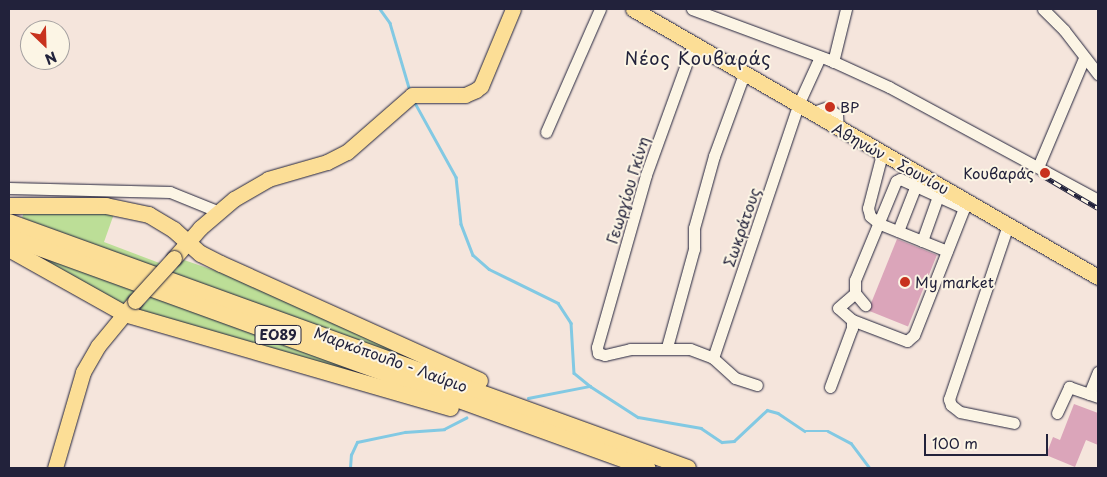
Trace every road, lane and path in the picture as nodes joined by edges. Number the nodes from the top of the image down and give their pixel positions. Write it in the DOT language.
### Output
graph roads {
  1 [pos="513,9"];
  2 [pos="600,9"];
  3 [pos="633,9"];
  4 [pos="692,9"];
  5 [pos="846,9"];
  6 [pos="1043,9"];
  7 [pos="693,45"];
  8 [pos="820,56"];
  9 [pos="1084,58"];
  10 [pos="833,62"];
  11 [pos="744,74"];
  12 [pos="1098,74"];
  13 [pos="798,105"];
  14 [pos="823,111"];
  15 [pos="838,128"];
  16 [pos="546,132"];
  17 [pos="882,154"];
  18 [pos="1038,167"];
  19 [pos="923,185"];
  20 [pos="9,188"];
  21 [pos="945,196"];
  22 [pos="1098,200"];
  23 [pos="9,206"];
  24 [pos="217,211"];
  25 [pos="9,222"];
  26 [pos="880,224"];
  27 [pos="1008,225"];
  28 [pos="898,231"];
  29 [pos="9,237"];
  30 [pos="922,241"];
  31 [pos="187,243"];
  32 [pos="9,249"];
  33 [pos="947,251"];
  34 [pos="1098,277"];
  35 [pos="855,293"];
  36 [pos="865,305"];
  37 [pos="130,308"];
  38 [pos="852,320"];
  39 [pos="667,347"];
  40 [pos="712,358"];
  41 [pos="1097,376"];
  42 [pos="757,385"];
  43 [pos="830,387"];
  44 [pos="1094,396"];
  45 [pos="518,405"];
  46 [pos="1057,413"];
  47 [pos="1014,423"];
  48 [pos="548,433"];
  49 [pos="55,468"];
  50 [pos="647,468"];
  51 [pos="688,468"];
  1 -- 24 [label="main road"];
  2 -- 16 [label="street"];
  3 -- 7 [label="main road, Αθηνών - Σουνίου"];
  4 -- 8 [label="street"];
  5 -- 10 [label="street"];
  6 -- 9 [label="street"];
  7 -- 11 [label="main road, Αθηνών - Σουνίου"];
  7 -- 39 [label="street, Γεωργίου Γκίνη"];
  8 -- 10 [label="street"];
  8 -- 13 [label="street, Σωκράτους"];
  9 -- 12 [label="street"];
  9 -- 18 [label="street"];
  10 -- 18 [label="street"];
  11 -- 13 [label="main road, Αθηνών - Σουνίου"];
  11 -- 39 [label="street"];
  13 -- 14 [label="main road, Αθηνών - Σουνίου"];
  13 -- 40 [label="street, Σωκράτους"];
  14 -- 15 [label="main road, Αθηνών - Σουνίου"];
  14 -- 15 [label="street"];
  15 -- 17 [label="main road, Αθηνών - Σουνίου"];
  17 -- 19 [label="main road, Αθηνών - Σουνίου"];
  17 -- 26 [label="street"];
  18 -- 22 [label="street"];
  19 -- 21 [label="main road, Αθηνών - Σουνίου"];
  19 -- 26 [label="street"];
  19 -- 28 [label="street"];
  20 -- 24 [label="street"];
  21 -- 27 [label="main road, Αθηνών - Σουνίου"];
  21 -- 30 [label="street"];
  21 -- 33 [label="street"];
  23 -- 31 [label="highway"];
  24 -- 31 [label="main road"];
  25 -- 45 [label="highway, Μαρκόπουλο - Λαύριο / ΕΟ89"];
  26 -- 28 [label="street"];
  26 -- 35 [label="street"];
  27 -- 34 [label="main road, Αθηνών - Σουνίου"];
  27 -- 47 [label="street"];
  28 -- 30 [label="street"];
  29 -- 48 [label="highway, Μαρκόπουλο - Λαύριο / ΕΟ89"];
  30 -- 33 [label="street"];
  31 -- 37 [label="main road, bridge"];
  31 -- 45 [label="highway"];
  32 -- 37 [label="highway"];
  33 -- 38 [label="street"];
  35 -- 36 [label="street"];
  35 -- 38 [label="street"];
  37 -- 48 [label="highway"];
  37 -- 49 [label="main road"];
  38 -- 43 [label="street"];
  39 -- 40 [label="street"];
  40 -- 42 [label="street"];
  41 -- 44 [label="street"];
  44 -- 46 [label="street"];
  45 -- 51 [label="highway, Μαρκόπουλο - Λαύριο / ΕΟ89"];
  48 -- 50 [label="highway, Μαρκόπουλο - Λαύριο / ΕΟ89"];
}
